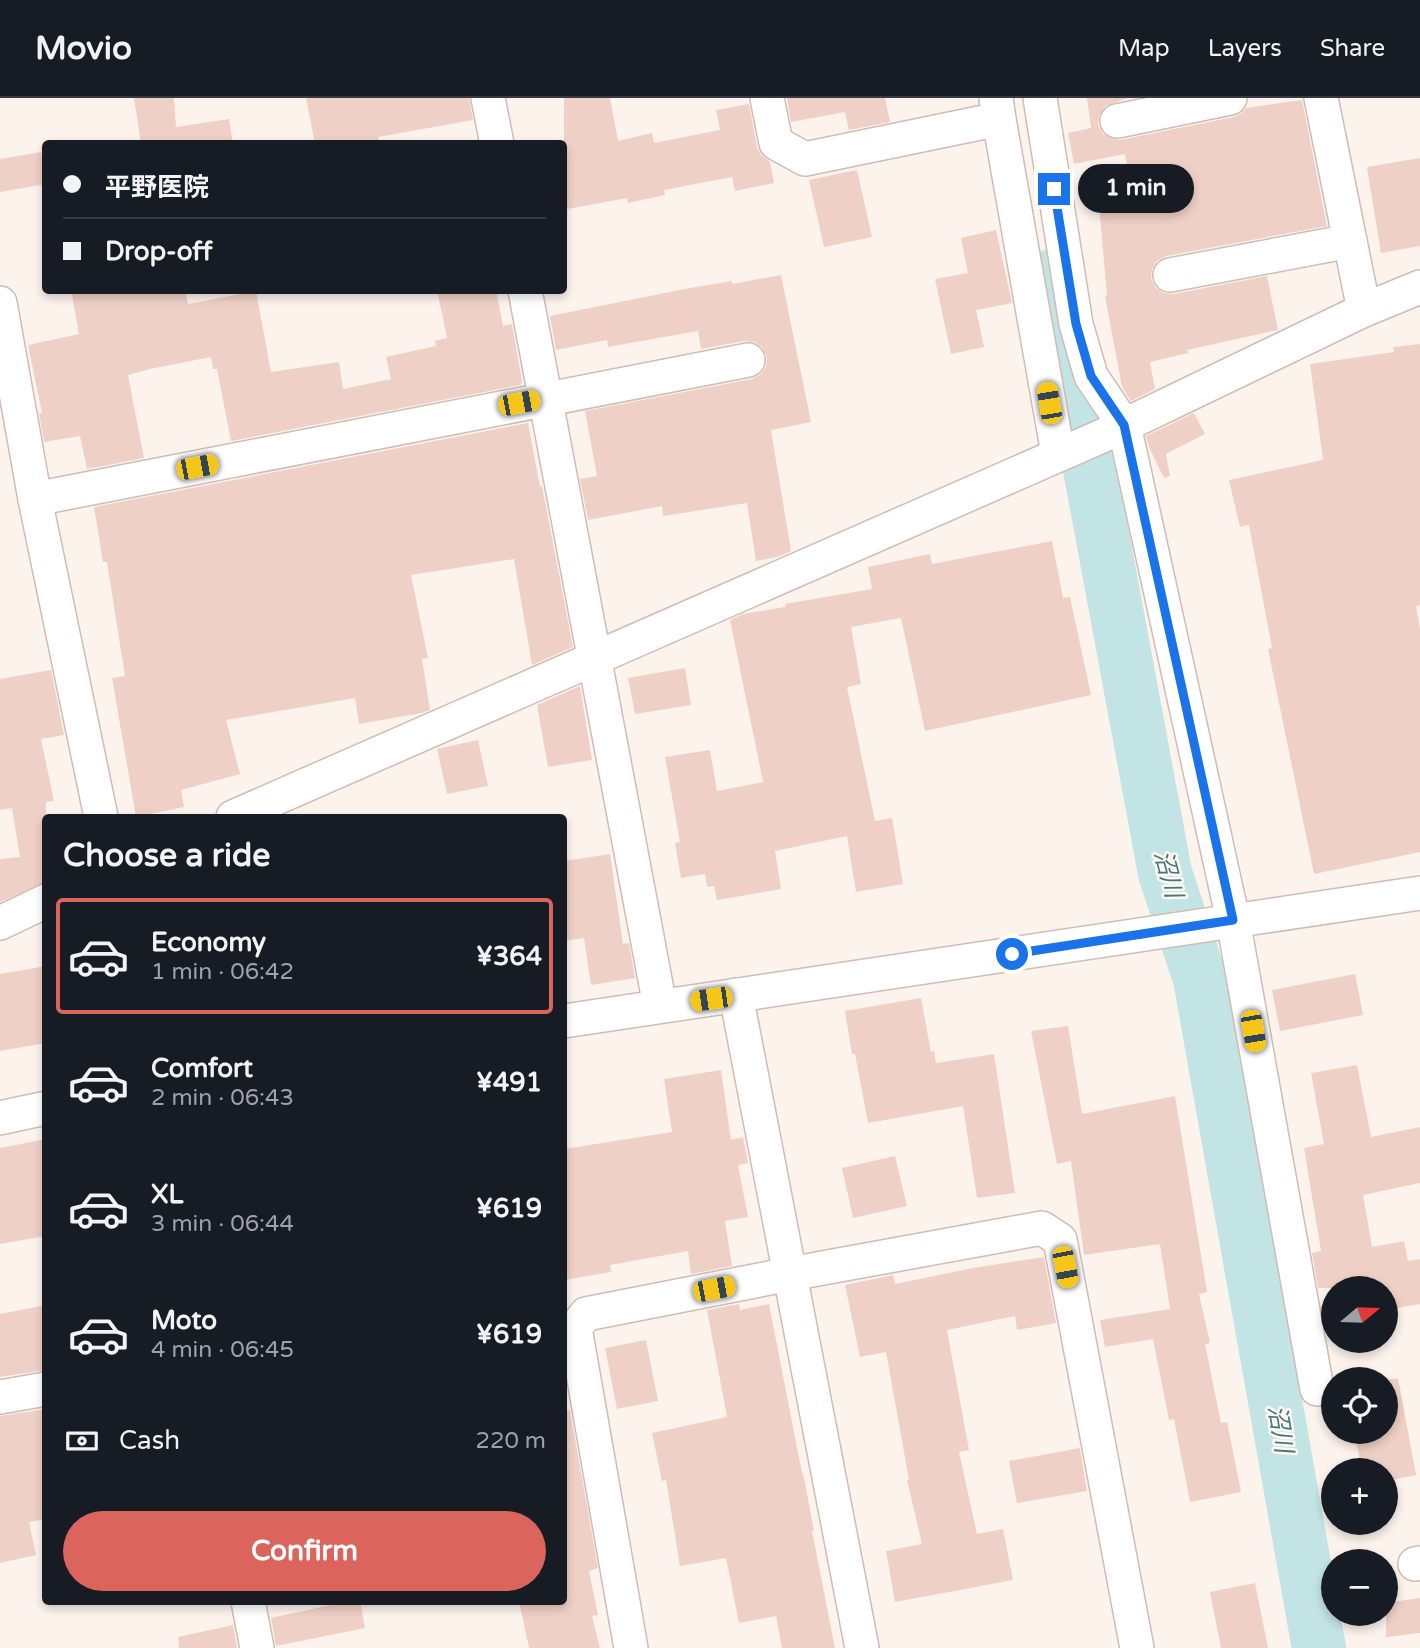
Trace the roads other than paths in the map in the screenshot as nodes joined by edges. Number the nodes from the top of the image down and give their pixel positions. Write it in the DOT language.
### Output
graph roads {
  1 [pos="488,98"];
  2 [pos="767,98"];
  3 [pos="1040,98"];
  4 [pos="1230,98"];
  5 [pos="1321,98"];
  6 [pos="998,109"];
  7 [pos="1117,121"];
  8 [pos="496,140"];
  9 [pos="1350,241"];
  10 [pos="1170,275"];
  11 [pos="1420,287"];
  12 [pos="526,294"];
  13 [pos="0,303"];
  14 [pos="1364,310"];
  15 [pos="748,360"];
  16 [pos="546,398"];
  17 [pos="1113,431"];
  18 [pos="1064,452"];
  19 [pos="35,499"];
  20 [pos="595,657"];
  21 [pos="100,814"];
  22 [pos="240,814"];
  23 [pos="1420,893"];
  24 [pos="42,903"];
  25 [pos="1233,920"];
  26 [pos="0,923"];
  27 [pos="736,995"];
  28 [pos="660,1006"];
  29 [pos="567,1021"];
  30 [pos="42,1109"];
  31 [pos="0,1118"];
  32 [pos="790,1273"];
  33 [pos="1317,1389"];
  34 [pos="42,1390"];
  35 [pos="0,1397"];
  36 [pos="249,1605"];
  37 [pos="257,1648"];
  38 [pos="631,1648"];
  39 [pos="862,1648"];
  40 [pos="1138,1648"];
  1 -- 8 [label="street"];
  2 -- 6 [label="street"];
  3 -- 17 [label="street"];
  4 -- 7 [label="street"];
  5 -- 9 [label="street"];
  6 -- 18 [label="street"];
  9 -- 10 [label="street"];
  9 -- 14 [label="street"];
  11 -- 14 [label="street"];
  12 -- 16 [label="street"];
  13 -- 19 [label="street"];
  14 -- 17 [label="street"];
  15 -- 16 [label="street"];
  16 -- 19 [label="street"];
  16 -- 20 [label="street"];
  17 -- 18 [label="street"];
  17 -- 25 [label="street"];
  18 -- 20 [label="street"];
  19 -- 21 [label="street"];
  20 -- 22 [label="street"];
  20 -- 28 [label="street"];
  23 -- 25 [label="street"];
  24 -- 26 [label="street"];
  25 -- 27 [label="street"];
  25 -- 33 [label="street"];
  27 -- 28 [label="street"];
  27 -- 32 [label="street"];
  28 -- 29 [label="street"];
  30 -- 31 [label="street"];
  32 -- 38 [label="street"];
  32 -- 39 [label="street"];
  32 -- 40 [label="street"];
  34 -- 35 [label="street"];
  36 -- 37 [label="street"];
}
